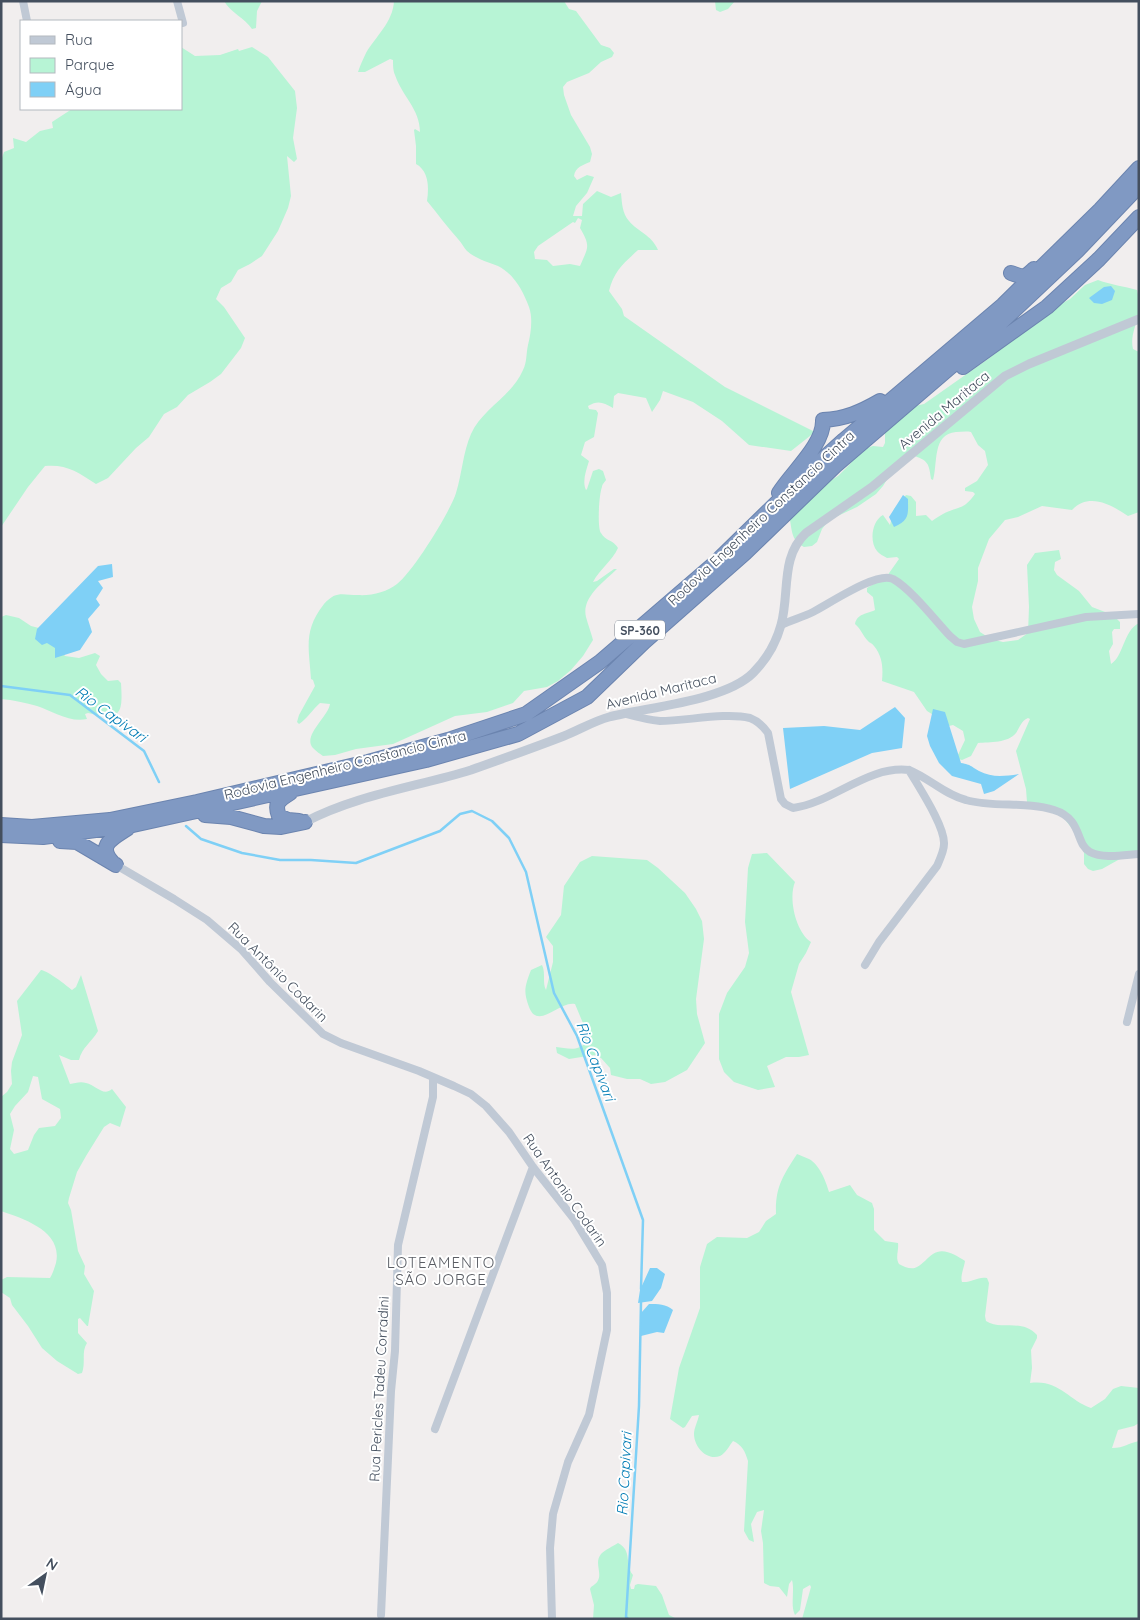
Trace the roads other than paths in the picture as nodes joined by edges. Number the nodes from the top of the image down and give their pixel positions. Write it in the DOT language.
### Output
graph roads {
  1 [pos="23,1"];
  2 [pos="177,1"];
  3 [pos="27,20"];
  4 [pos="184,23"];
  5 [pos="1139,168"];
  6 [pos="1139,186"];
  7 [pos="1139,217"];
  8 [pos="1139,319"];
  9 [pos="937,378"];
  10 [pos="914,380"];
  11 [pos="764,516"];
  12 [pos="1139,614"];
  13 [pos="781,624"];
  14 [pos="626,714"];
  15 [pos="909,770"];
  16 [pos="293,791"];
  17 [pos="180,816"];
  18 [pos="305,822"];
  19 [pos="1,825"];
  20 [pos="133,826"];
  21 [pos="7,836"];
  22 [pos="1139,854"];
  23 [pos="116,865"];
  24 [pos="865,964"];
  25 [pos="1139,974"];
  26 [pos="1127,1022"];
  27 [pos="433,1078"];
  28 [pos="533,1167"];
  29 [pos="435,1429"];
  30 [pos="381,1615"];
  31 [pos="552,1619"];
  1 -- 3 [label="street"];
  2 -- 4 [label="street"];
  5 -- 10 [label="highway, Rodovia Engenheiro Constancio Cintra / SP-360"];
  6 -- 9 [label="highway, Rodovia Engenheiro Constancio Cintra / SP-360"];
  7 -- 9 [label="highway"];
  8 -- 13 [label="street, Avenida Maritaca"];
  9 -- 16 [label="highway, Rodovia Engenheiro Constancio Cintra / SP-360"];
  10 -- 11 [label="highway, Rodovia Engenheiro Constancio Cintra / SP-360"];
  10 -- 11 [label="highway"];
  11 -- 19 [label="highway, Rodovia Engenheiro Constancio Cintra / SP-360"];
  12 -- 13 [label="street"];
  13 -- 14 [label="street, Avenida Maritaca"];
  14 -- 15 [label="street"];
  14 -- 18 [label="street, Avenida Maritaca"];
  15 -- 22 [label="street"];
  15 -- 24 [label="street"];
  16 -- 17 [label="highway, Rodovia Engenheiro Constancio Cintra / SP-360"];
  16 -- 18 [label="highway"];
  17 -- 18 [label="highway"];
  17 -- 20 [label="highway, Rodovia Engenheiro Constancio Cintra / SP-360"];
  20 -- 21 [label="highway, Rodovia Engenheiro Constancio Cintra / SP-360"];
  20 -- 23 [label="highway"];
  21 -- 23 [label="highway"];
  23 -- 27 [label="street, Rua Antônio Codarin"];
  25 -- 26 [label="street"];
  27 -- 28 [label="street, Rua Antonio Codarin"];
  27 -- 30 [label="street, Rua Pericles Tadeu Corradini"];
  28 -- 29 [label="street"];
  28 -- 31 [label="street, Rua Antonio Codarin"];
}
